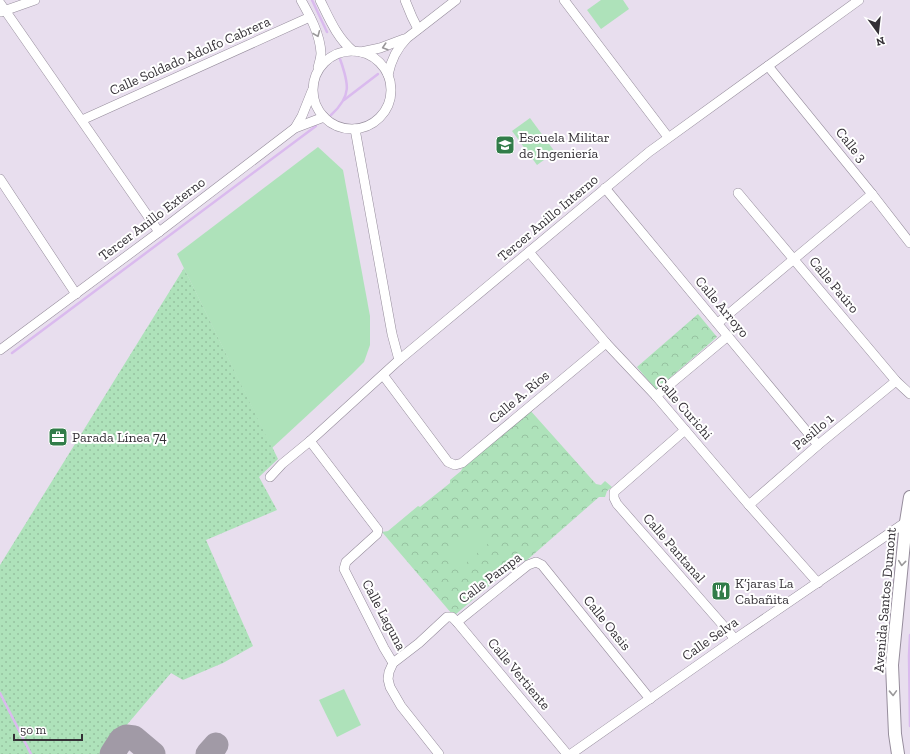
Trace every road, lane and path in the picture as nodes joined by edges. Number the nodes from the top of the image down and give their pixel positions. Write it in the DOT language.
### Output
graph roads {
  1 [pos="35,0"];
  2 [pos="301,0"];
  3 [pos="320,0"];
  4 [pos="405,0"];
  5 [pos="456,0"];
  6 [pos="564,0"];
  7 [pos="859,0"];
  8 [pos="1,8"];
  9 [pos="310,17"];
  10 [pos="418,29"];
  11 [pos="407,38"];
  12 [pos="357,52"];
  13 [pos="768,66"];
  14 [pos="317,70"];
  15 [pos="388,75"];
  16 [pos="312,90"];
  17 [pos="324,117"];
  18 [pos="82,120"];
  19 [pos="295,128"];
  20 [pos="355,129"];
  21 [pos="668,137"];
  22 [pos="0,179"];
  23 [pos="605,188"];
  24 [pos="738,193"];
  25 [pos="872,194"];
  26 [pos="159,232"];
  27 [pos="910,243"];
  28 [pos="529,252"];
  29 [pos="794,259"];
  30 [pos="76,294"];
  31 [pos="718,323"];
  32 [pos="728,336"];
  33 [pos="606,343"];
  34 [pos="0,350"];
  35 [pos="399,360"];
  36 [pos="383,375"];
  37 [pos="896,381"];
  38 [pos="910,394"];
  39 [pos="656,396"];
  40 [pos="685,430"];
  41 [pos="310,441"];
  42 [pos="818,444"];
  43 [pos="270,476"];
  44 [pos="910,497"];
  45 [pos="749,505"];
  46 [pos="906,522"];
  47 [pos="542,565"];
  48 [pos="818,583"];
  49 [pos="447,617"];
  50 [pos="456,622"];
  51 [pos="735,639"];
  52 [pos="393,663"];
  53 [pos="650,699"];
  54 [pos="439,754"];
  55 [pos="567,754"];
  56 [pos="571,754"];
  57 [pos="898,754"];
  1 -- 8 [label="street"];
  2 -- 9 [label="street"];
  3 -- 12 [label="street"];
  4 -- 10 [label="street"];
  5 -- 10 [label="street"];
  6 -- 21 [label="street"];
  7 -- 13 [label="street, Tercer Anillo Interno"];
  8 -- 18 [label="street"];
  9 -- 14 [label="street, one-way"];
  9 -- 18 [label="street, Calle Soldado Adolfo Cabrera"];
  10 -- 11 [label="street"];
  11 -- 12 [label="street, one-way"];
  11 -- 15 [label="street"];
  12 -- 14 [label="street"];
  12 -- 15 [label="street"];
  13 -- 21 [label="street, Tercer Anillo Interno"];
  13 -- 25 [label="street, Calle 3"];
  14 -- 16 [label="street"];
  15 -- 20 [label="street"];
  16 -- 17 [label="street"];
  16 -- 19 [label="street"];
  17 -- 19 [label="street, Tercer Anillo Externo"];
  17 -- 20 [label="street"];
  18 -- 26 [label="street"];
  19 -- 26 [label="street, Tercer Anillo Externo"];
  20 -- 35 [label="street"];
  21 -- 23 [label="street, Tercer Anillo Interno"];
  22 -- 30 [label="street"];
  23 -- 28 [label="street, Tercer Anillo Interno"];
  23 -- 31 [label="street, Calle Arroyo"];
  24 -- 29 [label="street, Calle Paúro"];
  25 -- 27 [label="street, Calle 3"];
  25 -- 29 [label="street"];
  26 -- 30 [label="street, Tercer Anillo Externo"];
  28 -- 33 [label="street, Calle Curichi"];
  28 -- 35 [label="street, Tercer Anillo Interno"];
  29 -- 31 [label="street"];
  29 -- 37 [label="street, Calle Paúro"];
  30 -- 34 [label="street, Tercer Anillo Externo"];
  31 -- 32 [label="street, Calle Arroyo"];
  32 -- 39 [label="street"];
  32 -- 42 [label="street, Calle Arroyo"];
  33 -- 36 [label="street, Calle A. Ríos"];
  33 -- 39 [label="street, Calle Curichi"];
  35 -- 36 [label="street, Tercer Anillo Interno"];
  36 -- 41 [label="street, Tercer Anillo Interno"];
  37 -- 38 [label="street, Calle Paúro"];
  37 -- 42 [label="street, Pasillo 1"];
  39 -- 40 [label="street, Calle Curichi"];
  40 -- 45 [label="street, Calle Curichi"];
  40 -- 51 [label="street, Calle Pantanal"];
  41 -- 43 [label="street, Tercer Anillo Interno"];
  41 -- 52 [label="street, Calle Laguna"];
  42 -- 45 [label="street, Pasillo 1"];
  44 -- 46 [label="main road, Avenida Santos Dumont"];
  45 -- 48 [label="street, Calle Curichi"];
  46 -- 48 [label="street, Calle Selva"];
  46 -- 57 [label="main road, Avenida Santos Dumont, one-way"];
  47 -- 50 [label="street, Calle Pampa"];
  47 -- 53 [label="street, Calle Oasis"];
  48 -- 51 [label="street, Calle Selva"];
  49 -- 50 [label="street, Calle Vertiente"];
  49 -- 52 [label="street, Calle Pampa"];
  50 -- 55 [label="street, Calle Vertiente"];
  51 -- 53 [label="street, Calle Selva"];
  52 -- 54 [label="street, Calle Laguna"];
  53 -- 56 [label="street, Calle Selva"];
}
